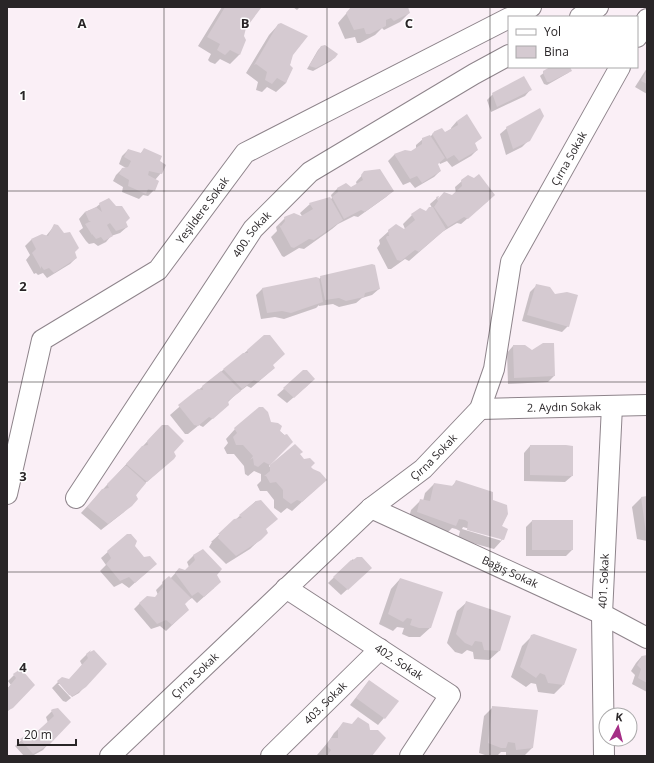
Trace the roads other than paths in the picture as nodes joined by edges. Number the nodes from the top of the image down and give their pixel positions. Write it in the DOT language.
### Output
graph roads {
  1 [pos="531,7"];
  2 [pos="598,7"];
  3 [pos="514,16"];
  4 [pos="582,16"];
  5 [pos="647,18"];
  6 [pos="508,19"];
  7 [pos="638,35"];
  8 [pos="508,56"];
  9 [pos="619,68"];
  10 [pos="647,405"];
  11 [pos="612,406"];
  12 [pos="480,408"];
  13 [pos="7,494"];
  14 [pos="76,498"];
  15 [pos="372,508"];
  16 [pos="286,588"];
  17 [pos="602,614"];
  18 [pos="647,638"];
  19 [pos="380,649"];
  20 [pos="110,756"];
  21 [pos="271,756"];
  22 [pos="410,756"];
  23 [pos="604,756"];
  1 -- 3 [label="street, Yeşildere Sokak"];
  2 -- 4 [label="street"];
  5 -- 7 [label="street"];
  6 -- 13 [label="street, Yeşildere Sokak"];
  8 -- 14 [label="street, 400. Sokak"];
  9 -- 12 [label="street, Çırna Sokak"];
  10 -- 11 [label="street, 2. Aydın Sokak"];
  11 -- 12 [label="street, 2. Aydın Sokak"];
  11 -- 17 [label="street, 401. Sokak"];
  12 -- 15 [label="street, Çırna Sokak"];
  15 -- 16 [label="street, Çırna Sokak"];
  15 -- 17 [label="street, Bağış Sokak"];
  16 -- 19 [label="street, 402. Sokak"];
  16 -- 20 [label="street, Çırna Sokak"];
  17 -- 18 [label="street, Bağış Sokak"];
  17 -- 23 [label="street, 401. Sokak"];
  19 -- 21 [label="street, 403. Sokak"];
  19 -- 22 [label="street, 402. Sokak"];
}
